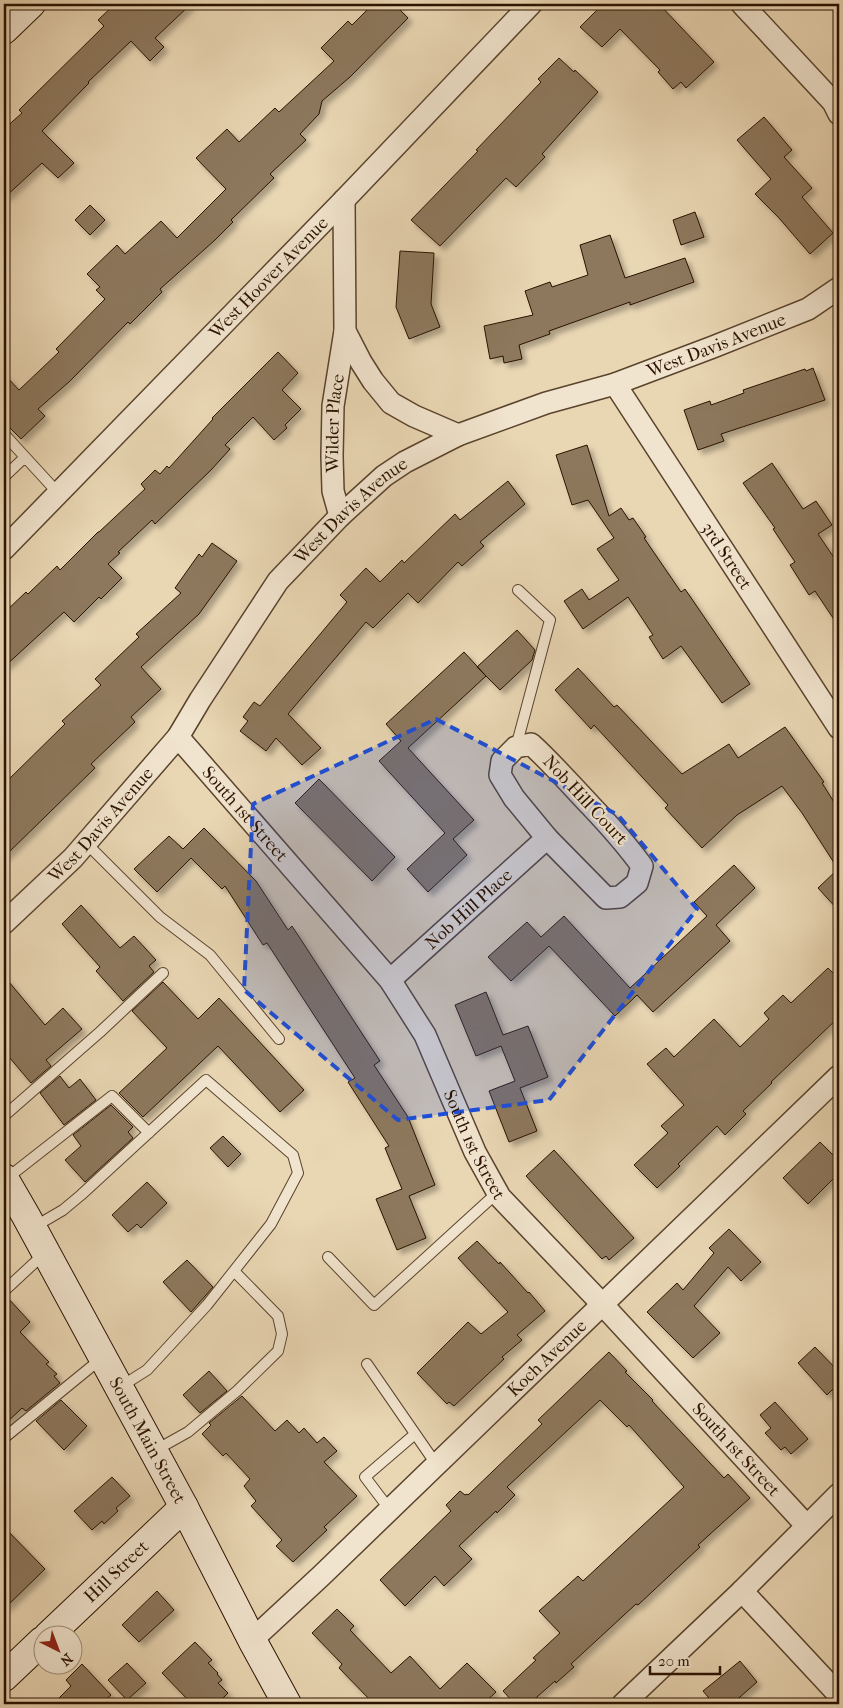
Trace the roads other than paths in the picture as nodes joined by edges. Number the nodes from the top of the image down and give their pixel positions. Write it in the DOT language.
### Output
graph roads {
  1 [pos="31,4"];
  2 [pos="530,4"];
  3 [pos="742,4"];
  4 [pos="4,30"];
  5 [pos="839,114"];
  6 [pos="344,200"];
  7 [pos="839,288"];
  8 [pos="345,331"];
  9 [pos="615,384"];
  10 [pos="4,434"];
  11 [pos="458,436"];
  12 [pos="25,457"];
  13 [pos="4,477"];
  14 [pos="58,493"];
  15 [pos="340,516"];
  16 [pos="4,549"];
  17 [pos="518,590"];
  18 [pos="839,728"];
  19 [pos="178,737"];
  20 [pos="516,747"];
  21 [pos="547,838"];
  22 [pos="86,843"];
  23 [pos="4,923"];
  24 [pos="163,972"];
  25 [pos="390,980"];
  26 [pos="279,1039"];
  27 [pos="839,1076"];
  28 [pos="4,1116"];
  29 [pos="149,1133"];
  30 [pos="4,1179"];
  31 [pos="498,1192"];
  32 [pos="33,1228"];
  33 [pos="46,1252"];
  34 [pos="328,1257"];
  35 [pos="234,1271"];
  36 [pos="4,1292"];
  37 [pos="602,1304"];
  38 [pos="102,1357"];
  39 [pos="367,1364"];
  40 [pos="119,1388"];
  41 [pos="415,1434"];
  42 [pos="4,1438"];
  43 [pos="153,1451"];
  44 [pos="436,1464"];
  45 [pos="839,1494"];
  46 [pos="184,1507"];
  47 [pos="390,1510"];
  48 [pos="806,1525"];
  49 [pos="742,1591"];
  50 [pos="59,1626"];
  51 [pos="252,1640"];
  52 [pos="32,1650"];
  53 [pos="4,1677"];
  54 [pos="839,1695"];
  55 [pos="287,1704"];
  56 [pos="623,1704"];
  1 -- 4 [label="main road"];
  2 -- 6 [label="street, West Hoover Avenue"];
  3 -- 5 [label="street"];
  6 -- 8 [label="street, Wilder Place"];
  6 -- 14 [label="street, West Hoover Avenue"];
  7 -- 9 [label="street, West Davis Avenue"];
  8 -- 11 [label="street, Wilder Place"];
  8 -- 15 [label="street, Wilder Place"];
  9 -- 11 [label="street, West Davis Avenue"];
  9 -- 18 [label="street, 3rd Street"];
  10 -- 12 [label="lane"];
  11 -- 15 [label="street, West Davis Avenue"];
  12 -- 13 [label="lane"];
  12 -- 14 [label="lane"];
  14 -- 16 [label="street, West Hoover Avenue"];
  15 -- 19 [label="street, West Davis Avenue"];
  17 -- 20 [label="lane"];
  19 -- 22 [label="street, West Davis Avenue"];
  19 -- 25 [label="street, South 1st Street"];
  20 -- 21 [label="street, Nob Hill Court"];
  20 -- 21 [label="street, Nob Hill Court"];
  21 -- 25 [label="street, Nob Hill Place"];
  22 -- 23 [label="street, West Davis Avenue"];
  22 -- 26 [label="lane"];
  24 -- 28 [label="lane"];
  25 -- 31 [label="street, South 1st Street"];
  27 -- 37 [label="street, Koch Avenue"];
  29 -- 30 [label="lane"];
  29 -- 32 [label="lane"];
  29 -- 35 [label="lane"];
  30 -- 32 [label="main road, South Main Street"];
  31 -- 34 [label="lane"];
  31 -- 37 [label="street, South 1st Street"];
  32 -- 33 [label="main road, South Main Street"];
  33 -- 36 [label="lane"];
  33 -- 38 [label="main road, South Main Street"];
  35 -- 40 [label="lane"];
  35 -- 43 [label="lane"];
  37 -- 44 [label="street, Koch Avenue"];
  37 -- 48 [label="street, South 1st Street"];
  38 -- 40 [label="main road, South Main Street"];
  38 -- 42 [label="lane"];
  39 -- 41 [label="lane"];
  40 -- 43 [label="main road, South Main Street"];
  41 -- 44 [label="lane"];
  41 -- 47 [label="lane"];
  43 -- 46 [label="main road, South Main Street"];
  44 -- 47 [label="street, Koch Avenue"];
  45 -- 48 [label="street"];
  46 -- 50 [label="main road, Hill Street"];
  46 -- 51 [label="main road, South Main Street"];
  47 -- 51 [label="street, Koch Avenue"];
  48 -- 49 [label="street"];
  49 -- 54 [label="street"];
  49 -- 56 [label="street"];
  51 -- 55 [label="main road, South Main Street"];
  52 -- 53 [label="main road"];
}
